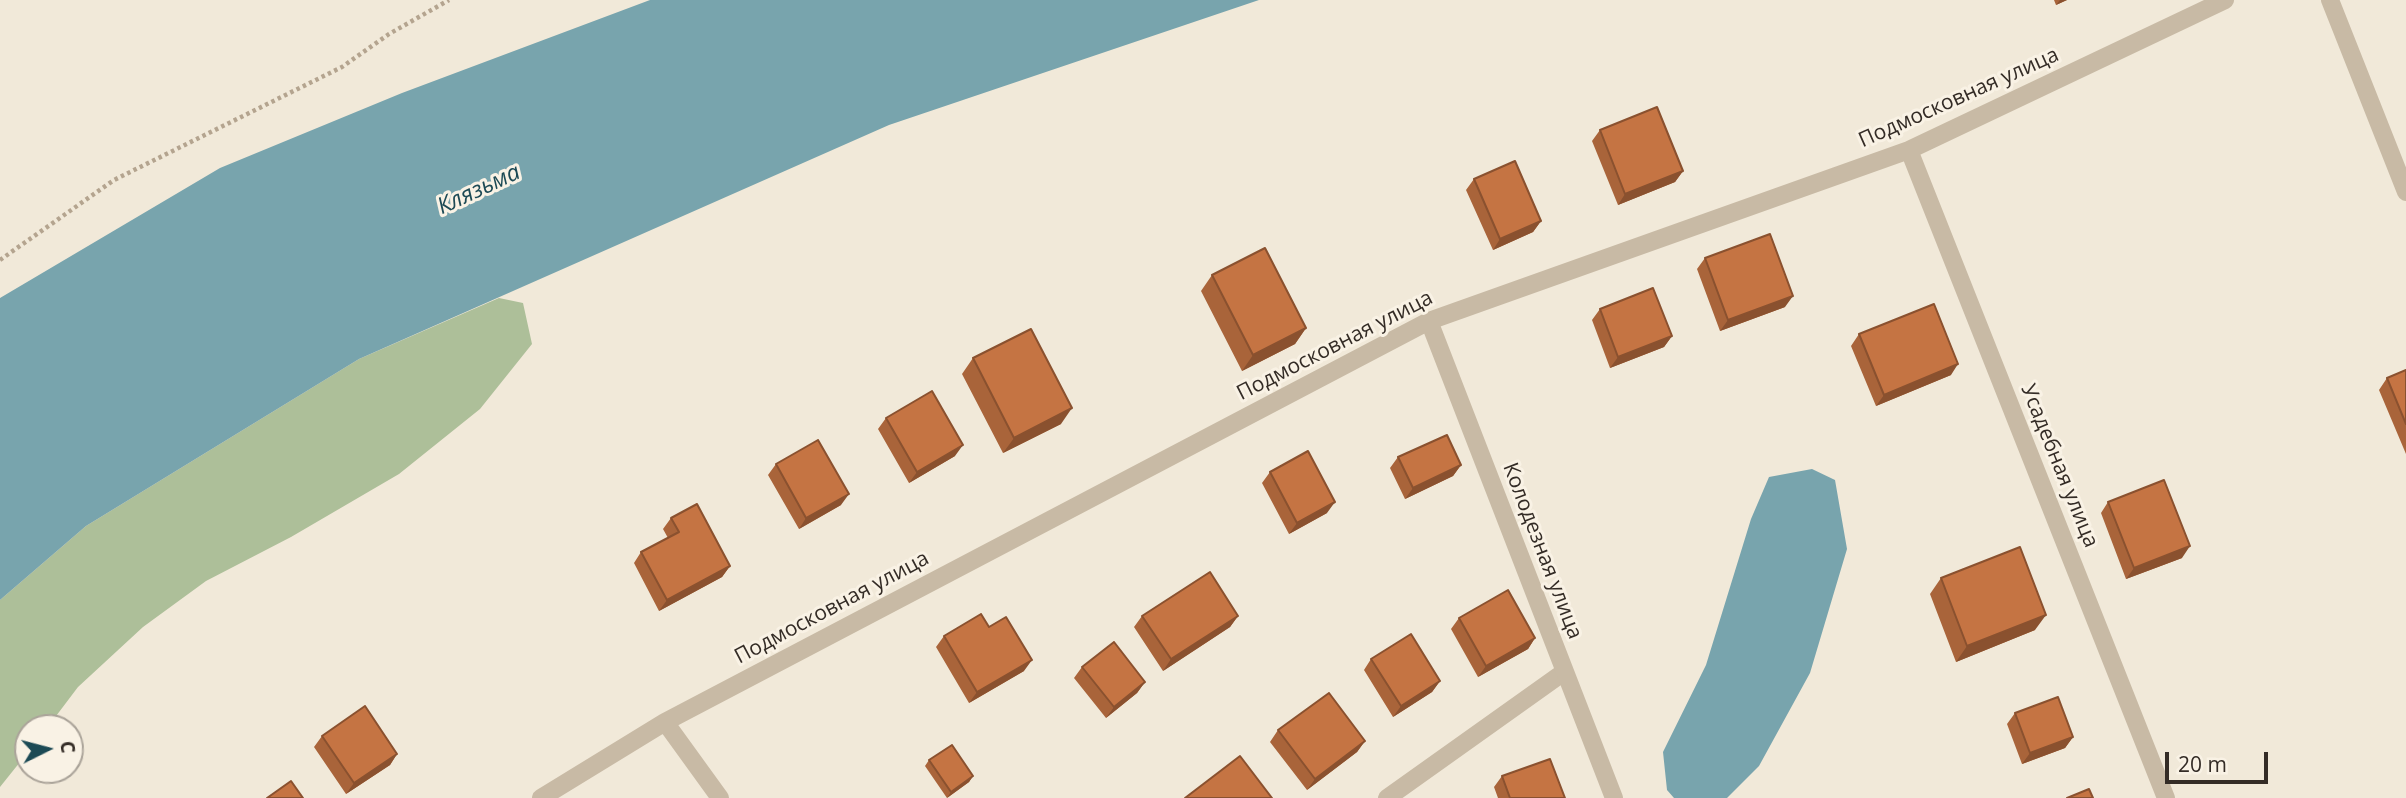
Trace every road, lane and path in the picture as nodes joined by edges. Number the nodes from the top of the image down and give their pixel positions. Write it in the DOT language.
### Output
graph roads {
  1 [pos="449,0"];
  2 [pos="2225,0"];
  3 [pos="2330,0"];
  4 [pos="1909,150"];
  5 [pos="2406,192"];
  6 [pos="0,260"];
  7 [pos="1429,321"];
  8 [pos="1564,672"];
  9 [pos="665,722"];
  10 [pos="541,798"];
  11 [pos="720,798"];
  12 [pos="1387,798"];
  13 [pos="1614,798"];
  14 [pos="2166,798"];
  1 -- 6 [label="path"];
  2 -- 4 [label="street, Подмосковная улица"];
  3 -- 5 [label="street"];
  4 -- 7 [label="street, Подмосковная улица"];
  4 -- 14 [label="street, Усадебная улица"];
  7 -- 8 [label="street, Колодезная улица"];
  7 -- 9 [label="street, Подмосковная улица"];
  8 -- 12 [label="street"];
  8 -- 13 [label="street, Колодезная улица"];
  9 -- 10 [label="street, Подмосковная улица"];
  9 -- 11 [label="street"];
}
